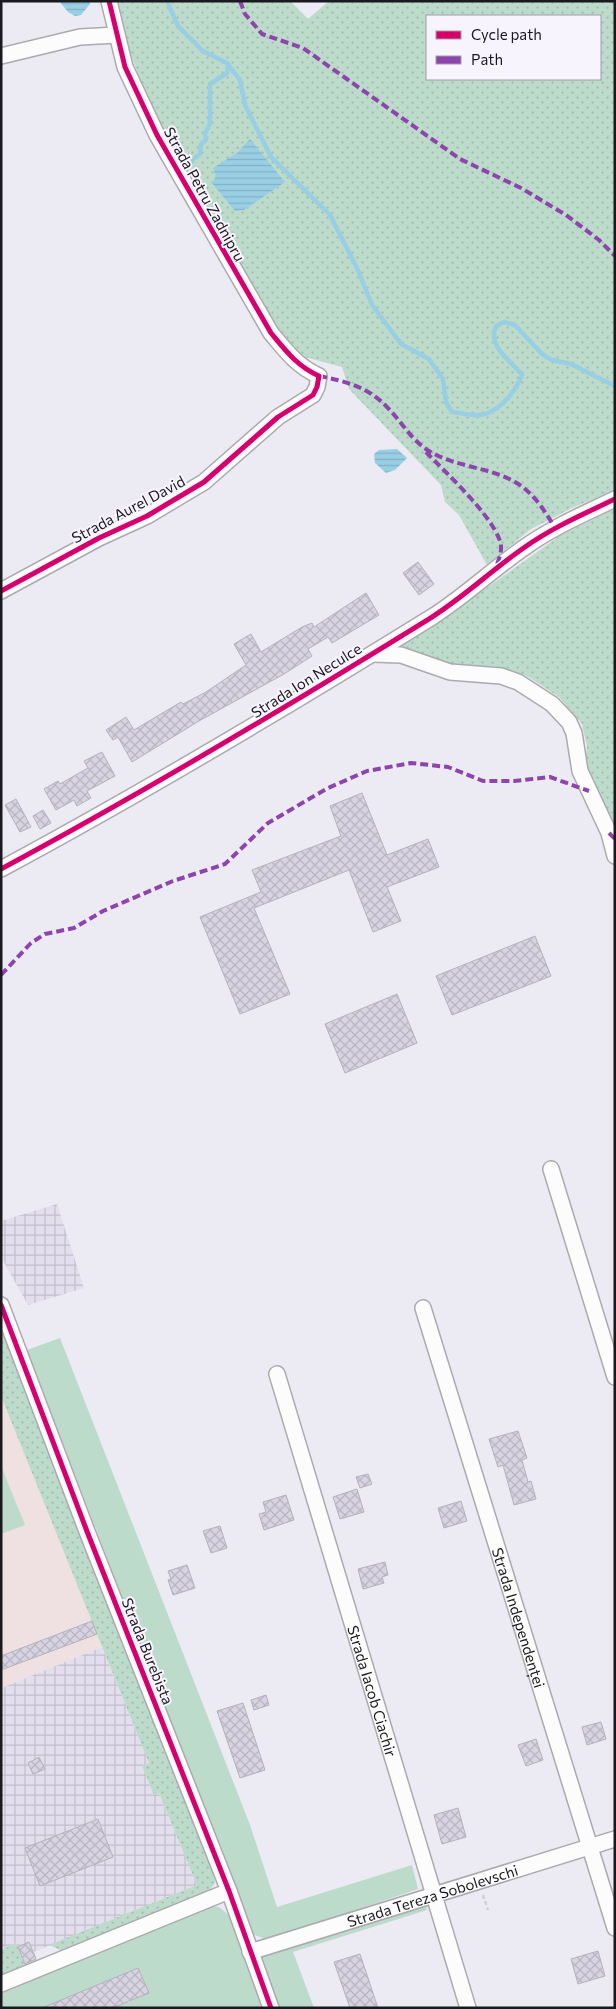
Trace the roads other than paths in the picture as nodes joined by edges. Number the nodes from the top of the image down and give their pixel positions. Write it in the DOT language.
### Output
graph roads {
  1 [pos="108,1"];
  2 [pos="117,35"];
  3 [pos="1,56"];
  4 [pos="319,376"];
  5 [pos="615,499"];
  6 [pos="1,591"];
  7 [pos="372,654"];
  8 [pos="615,856"];
  9 [pos="1,869"];
  10 [pos="551,1168"];
  11 [pos="1,1305"];
  12 [pos="423,1308"];
  13 [pos="277,1374"];
  14 [pos="615,1377"];
  15 [pos="615,1839"];
  16 [pos="590,1847"];
  17 [pos="229,1891"];
  18 [pos="435,1894"];
  19 [pos="615,1928"];
  20 [pos="250,1952"];
  21 [pos="1,1984"];
  22 [pos="271,2008"];
  23 [pos="468,2008"];
  1 -- 2 [label="street, Strada Petru Zadnipru"];
  2 -- 3 [label="street"];
  2 -- 4 [label="street, Strada Petru Zadnipru"];
  4 -- 6 [label="street, Strada Aurel David"];
  5 -- 7 [label="street, Strada Ion Neculce"];
  7 -- 8 [label="street"];
  7 -- 9 [label="street, Strada Ion Neculce"];
  10 -- 14 [label="street"];
  11 -- 17 [label="street, Strada Burebista"];
  12 -- 16 [label="street, Strada Independenței"];
  13 -- 18 [label="street, Strada Iacob Ciachir"];
  15 -- 16 [label="street, Strada Tereza Sobolevschi"];
  16 -- 18 [label="street, Strada Tereza Sobolevschi"];
  16 -- 19 [label="street, Strada Independenței"];
  17 -- 20 [label="street, Strada Burebista"];
  17 -- 21 [label="street"];
  18 -- 20 [label="street, Strada Tereza Sobolevschi"];
  18 -- 23 [label="street, Strada Iacob Ciachir"];
  20 -- 22 [label="street, Strada Burebista"];
}
